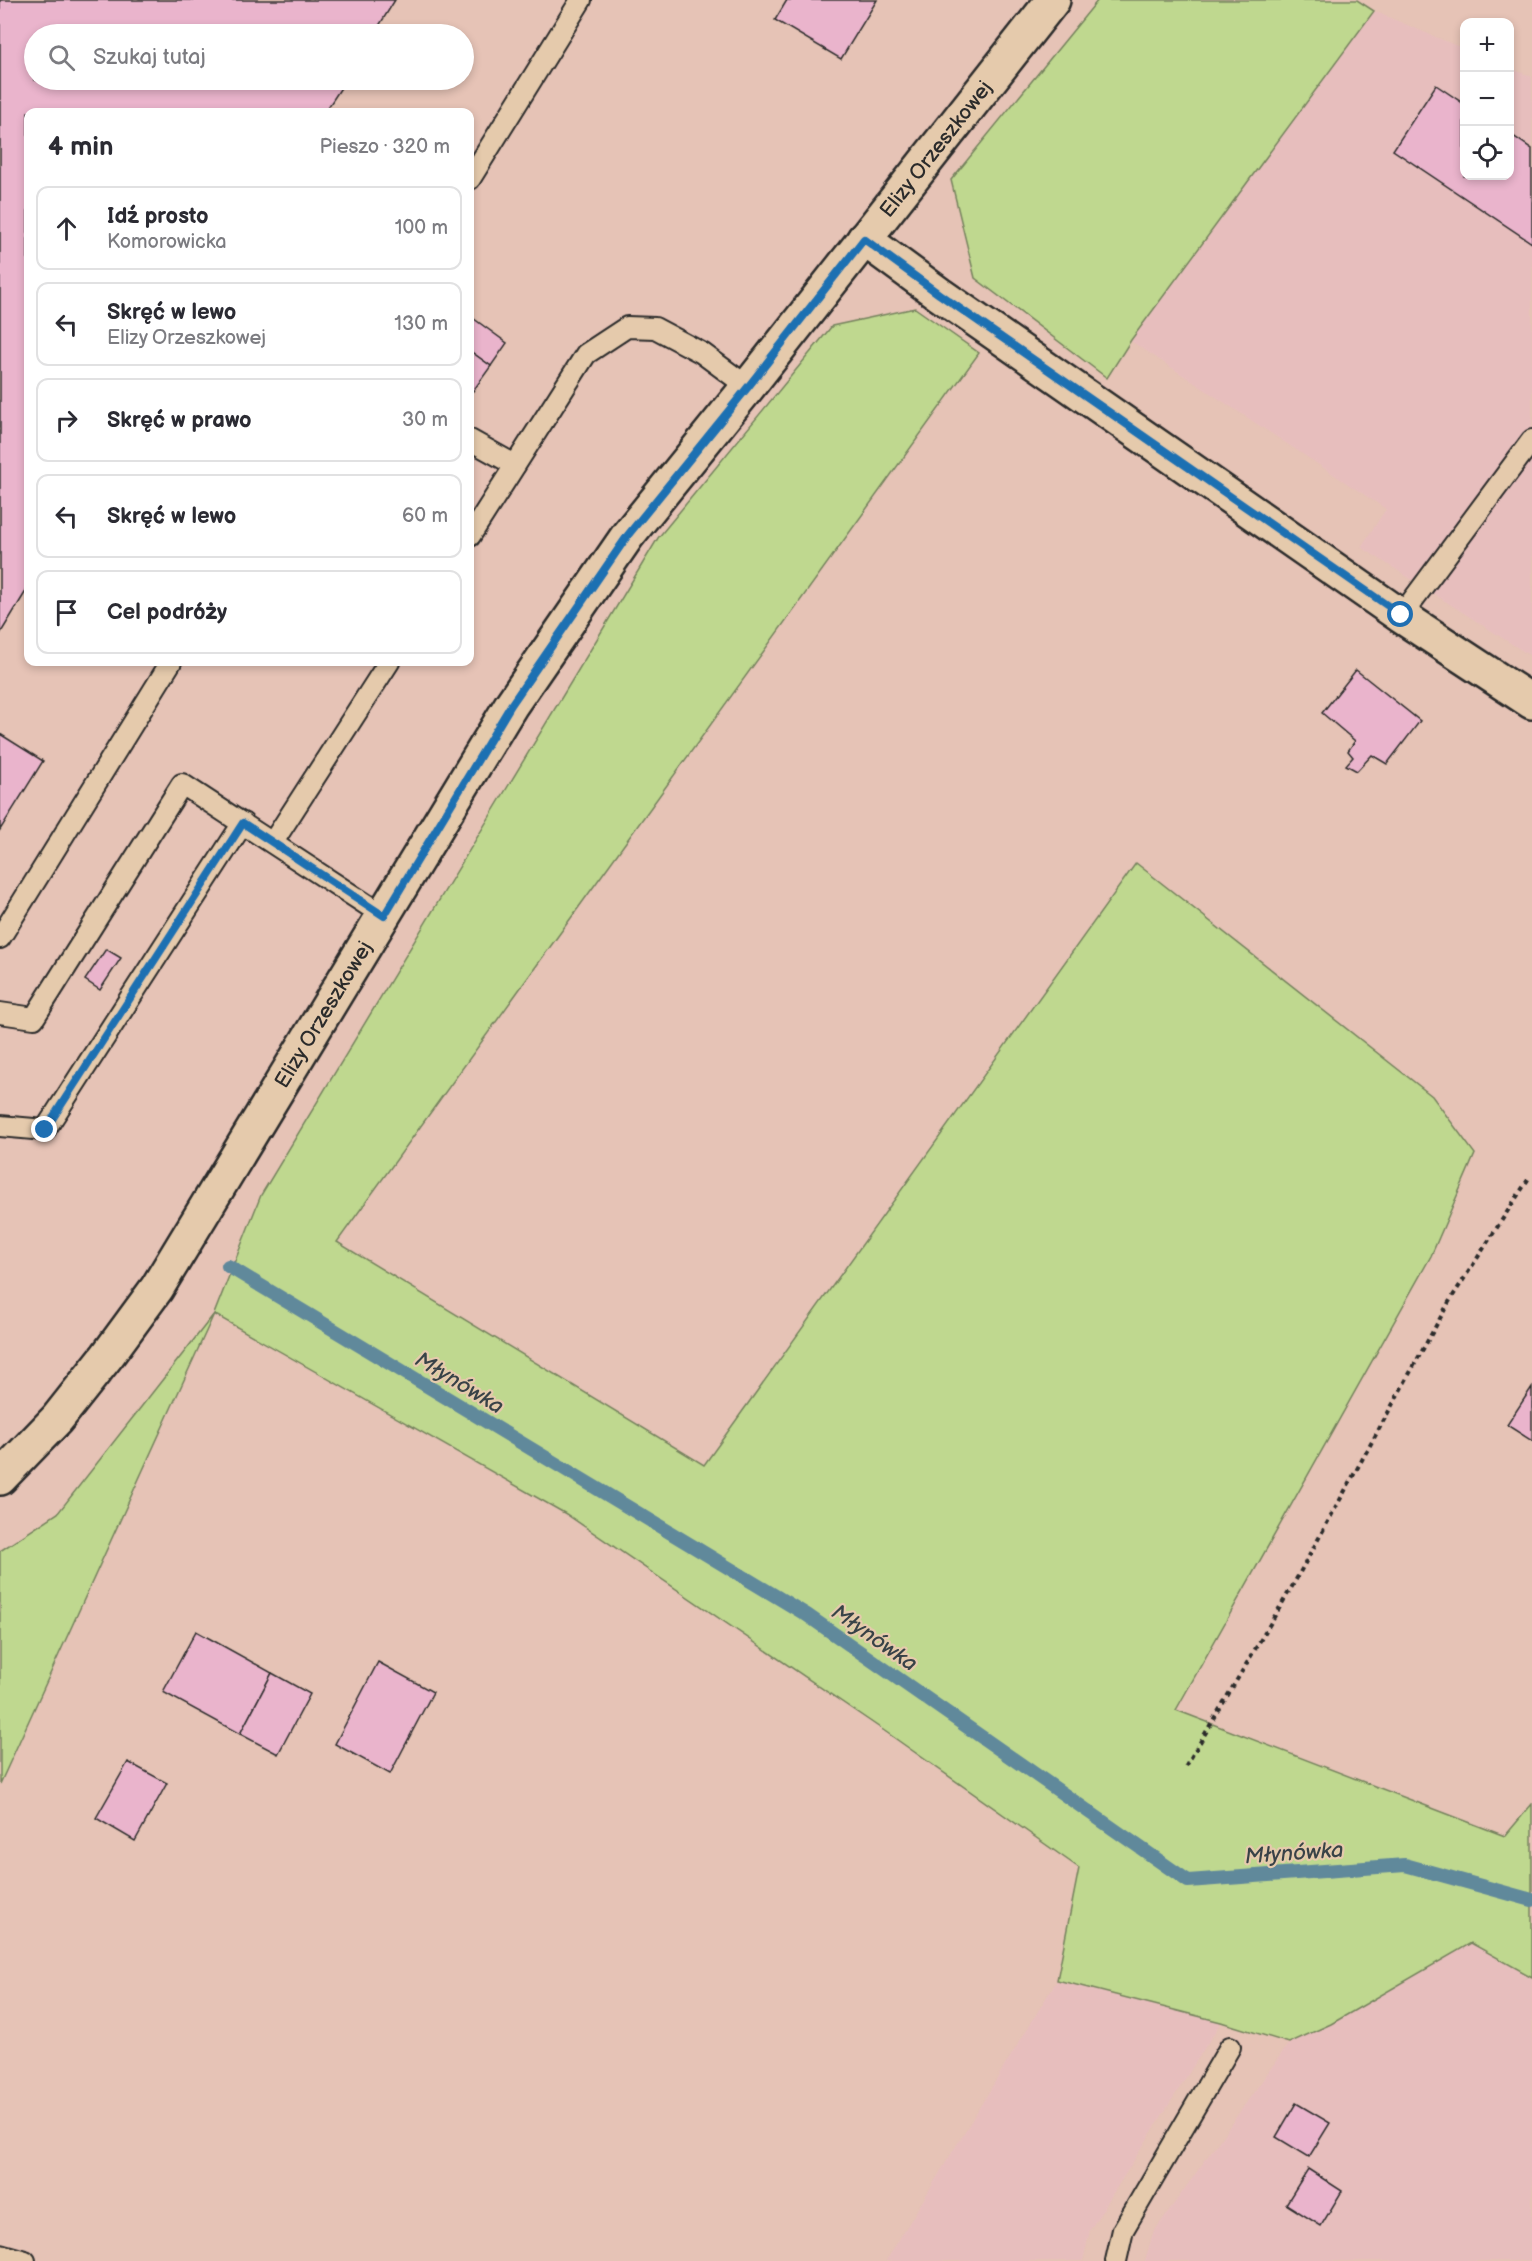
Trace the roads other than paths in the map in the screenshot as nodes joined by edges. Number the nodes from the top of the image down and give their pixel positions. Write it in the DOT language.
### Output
graph roads {
  1 [pos="581,0"];
  2 [pos="1053,0"];
  3 [pos="474,173"];
  4 [pos="864,239"];
  5 [pos="748,387"];
  6 [pos="1532,440"];
  7 [pos="474,442"];
  8 [pos="515,465"];
  9 [pos="474,530"];
  10 [pos="1401,615"];
  11 [pos="169,666"];
  12 [pos="386,666"];
  13 [pos="1532,702"];
  14 [pos="243,823"];
  15 [pos="273,843"];
  16 [pos="384,916"];
  17 [pos="0,938"];
  18 [pos="0,1013"];
  19 [pos="0,1126"];
  20 [pos="0,1478"];
  21 [pos="1230,2047"];
  22 [pos="0,2254"];
  23 [pos="25,2261"];
  24 [pos="1116,2261"];
  1 -- 3 [label="lane"];
  2 -- 4 [label="street, Elizy Orzeszkowej"];
  4 -- 5 [label="street, Elizy Orzeszkowej"];
  4 -- 10 [label="street"];
  5 -- 8 [label="lane"];
  5 -- 16 [label="street, Elizy Orzeszkowej"];
  6 -- 10 [label="lane"];
  7 -- 8 [label="lane"];
  8 -- 9 [label="lane"];
  10 -- 13 [label="street"];
  11 -- 17 [label="lane"];
  12 -- 15 [label="lane"];
  14 -- 15 [label="lane"];
  14 -- 18 [label="lane"];
  14 -- 19 [label="lane"];
  15 -- 16 [label="lane"];
  16 -- 20 [label="street, Elizy Orzeszkowej"];
  21 -- 24 [label="lane"];
  22 -- 23 [label="lane"];
}
